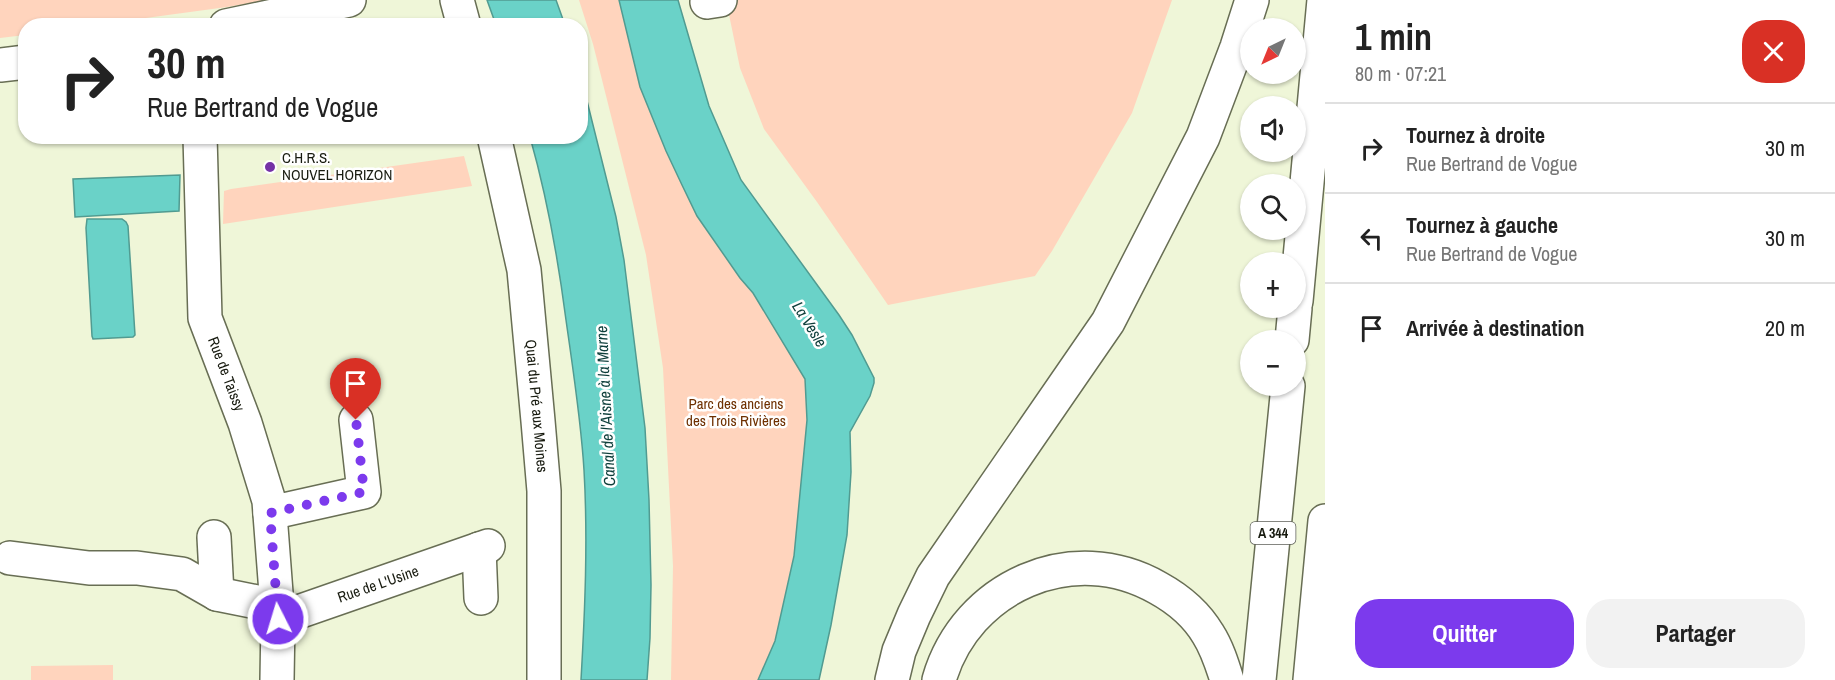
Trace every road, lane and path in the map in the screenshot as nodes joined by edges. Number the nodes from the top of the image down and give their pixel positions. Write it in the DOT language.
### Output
graph roads {
  1 [pos="349,0"];
  2 [pos="458,0"];
  3 [pos="1252,0"];
  4 [pos="1324,0"];
  5 [pos="264,18"];
  6 [pos="463,18"];
  7 [pos="18,63"];
  8 [pos="0,66"];
  9 [pos="200,144"];
  10 [pos="496,144"];
  11 [pos="1301,252"];
  12 [pos="1287,396"];
  13 [pos="356,420"];
  14 [pos="270,513"];
  15 [pos="1325,522"];
  16 [pos="214,537"];
  17 [pos="10,558"];
  18 [pos="217,594"];
  19 [pos="481,598"];
  20 [pos="277,613"];
  21 [pos="276,680"];
  22 [pos="544,680"];
  23 [pos="892,680"];
  24 [pos="939,680"];
  25 [pos="1227,680"];
  26 [pos="1259,680"];
  27 [pos="1310,680"];
  1 -- 5 [label="main road"];
  2 -- 6 [label="main road"];
  3 -- 23 [label="main road"];
  4 -- 11 [label="main road"];
  7 -- 8 [label="main road"];
  9 -- 14 [label="main road, Rue de Taissy"];
  10 -- 22 [label="main road, Quai du Pré aux Moines"];
  12 -- 26 [label="main road, A 344"];
  13 -- 14 [label="main road"];
  14 -- 20 [label="main road, Rue de Taissy"];
  15 -- 27 [label="main road"];
  16 -- 18 [label="main road"];
  17 -- 18 [label="main road"];
  18 -- 20 [label="main road"];
  19 -- 20 [label="main road, Rue de L'Usine"];
  20 -- 21 [label="main road, Rue de Taissy"];
  24 -- 25 [label="main road"];
}
